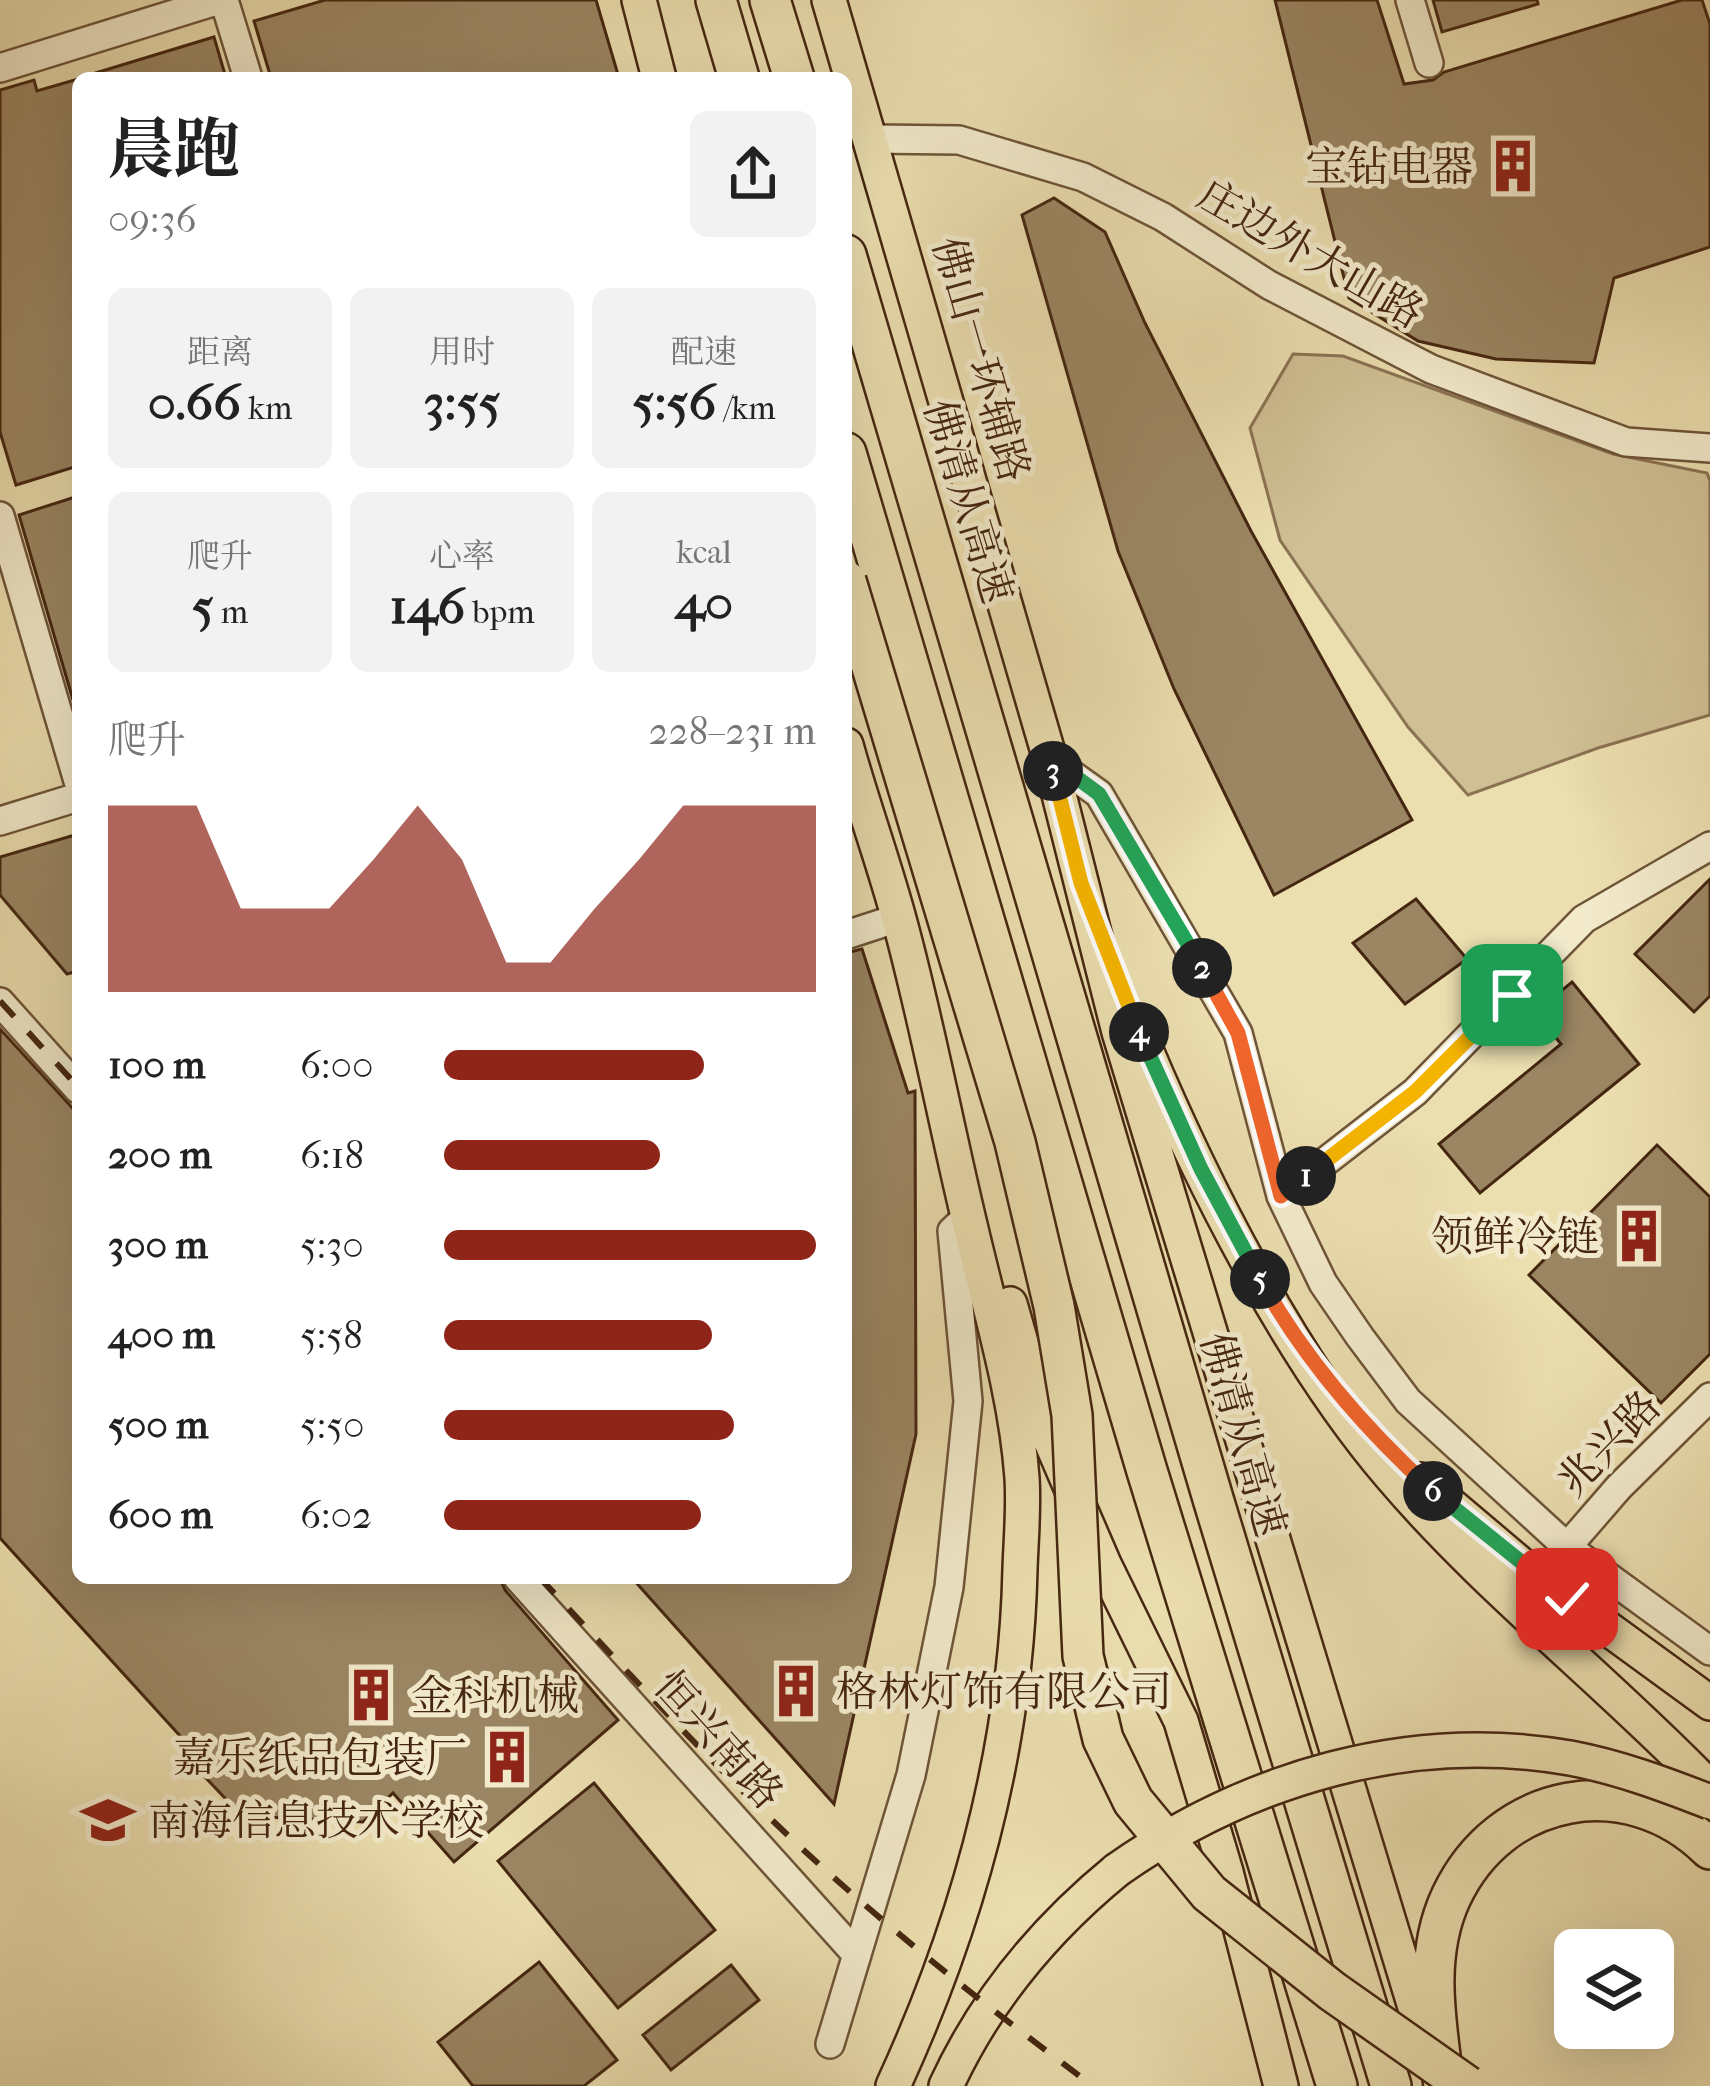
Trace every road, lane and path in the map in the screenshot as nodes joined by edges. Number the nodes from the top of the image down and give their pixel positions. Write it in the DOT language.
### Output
graph roads {
  1 [pos="222,0"];
  2 [pos="696,0"];
  3 [pos="716,0"];
  4 [pos="770,0"];
  5 [pos="829,0"];
  6 [pos="1410,0"];
  7 [pos="640,2"];
  8 [pos="1429,63"];
  9 [pos="0,68"];
  10 [pos="246,72"];
  11 [pos="658,72"];
  12 [pos="710,72"];
  13 [pos="737,72"];
  14 [pos="792,72"];
  15 [pos="851,72"];
  16 [pos="852,76"];
  17 [pos="871,139"];
  18 [pos="852,275"];
  19 [pos="1710,448"];
  20 [pos="852,473"];
  21 [pos="0,516"];
  22 [pos="852,601"];
  23 [pos="1050,758"];
  24 [pos="72,761"];
  25 [pos="852,765"];
  26 [pos="72,799"];
  27 [pos="0,821"];
  28 [pos="1710,846"];
  29 [pos="1081,883"];
  30 [pos="898,918"];
  31 [pos="852,933"];
  32 [pos="0,1002"];
  33 [pos="72,1082"];
  34 [pos="942,1091"];
  35 [pos="1281,1196"];
  36 [pos="968,1216"];
  37 [pos="1303,1350"];
  38 [pos="1710,1397"];
  39 [pos="1567,1547"];
  40 [pos="523,1584"];
  41 [pos="1710,1651"];
  42 [pos="1710,1702"];
  43 [pos="1710,1788"];
  44 [pos="1710,1802"];
  45 [pos="1710,1849"];
  46 [pos="857,1955"];
  47 [pos="830,2044"];
  48 [pos="893,2086"];
  49 [pos="946,2086"];
  50 [pos="1281,2086"];
  51 [pos="1337,2086"];
  52 [pos="1391,2086"];
  53 [pos="1441,2086"];
  54 [pos="1467,2086"];
  1 -- 9 [label="street"];
  1 -- 10 [label="street"];
  2 -- 12 [label="highway"];
  3 -- 13 [label="highway"];
  4 -- 14 [label="highway"];
  5 -- 15 [label="main road, 佛山一环辅路"];
  6 -- 8 [label="street"];
  7 -- 11 [label="main road"];
  16 -- 17 [label="main road, 佛山一环辅路"];
  17 -- 19 [label="street, 庄边外大山路"];
  17 -- 23 [label="main road, 佛山一环辅路"];
  18 -- 52 [label="highway, 佛清从高速"];
  20 -- 51 [label="highway"];
  21 -- 24 [label="street"];
  22 -- 54 [label="highway, bridge"];
  23 -- 29 [label="main road, 佛山一环辅路"];
  23 -- 35 [label="street"];
  25 -- 30 [label="main road"];
  26 -- 27 [label="street"];
  28 -- 35 [label="street"];
  29 -- 37 [label="main road"];
  29 -- 53 [label="main road"];
  30 -- 31 [label="street"];
  30 -- 34 [label="main road"];
  32 -- 33 [label="street"];
  34 -- 36 [label="main road"];
  34 -- 50 [label="main road"];
  35 -- 39 [label="street"];
  36 -- 46 [label="street"];
  36 -- 48 [label="main road"];
  37 -- 42 [label="main road"];
  37 -- 43 [label="main road"];
  38 -- 39 [label="street, 兆兴路"];
  39 -- 41 [label="street"];
  40 -- 46 [label="street, 恒兴南路"];
  44 -- 49 [label="main road, bridge"];
  45 -- 53 [label="highway"];
  46 -- 47 [label="street"];
}
